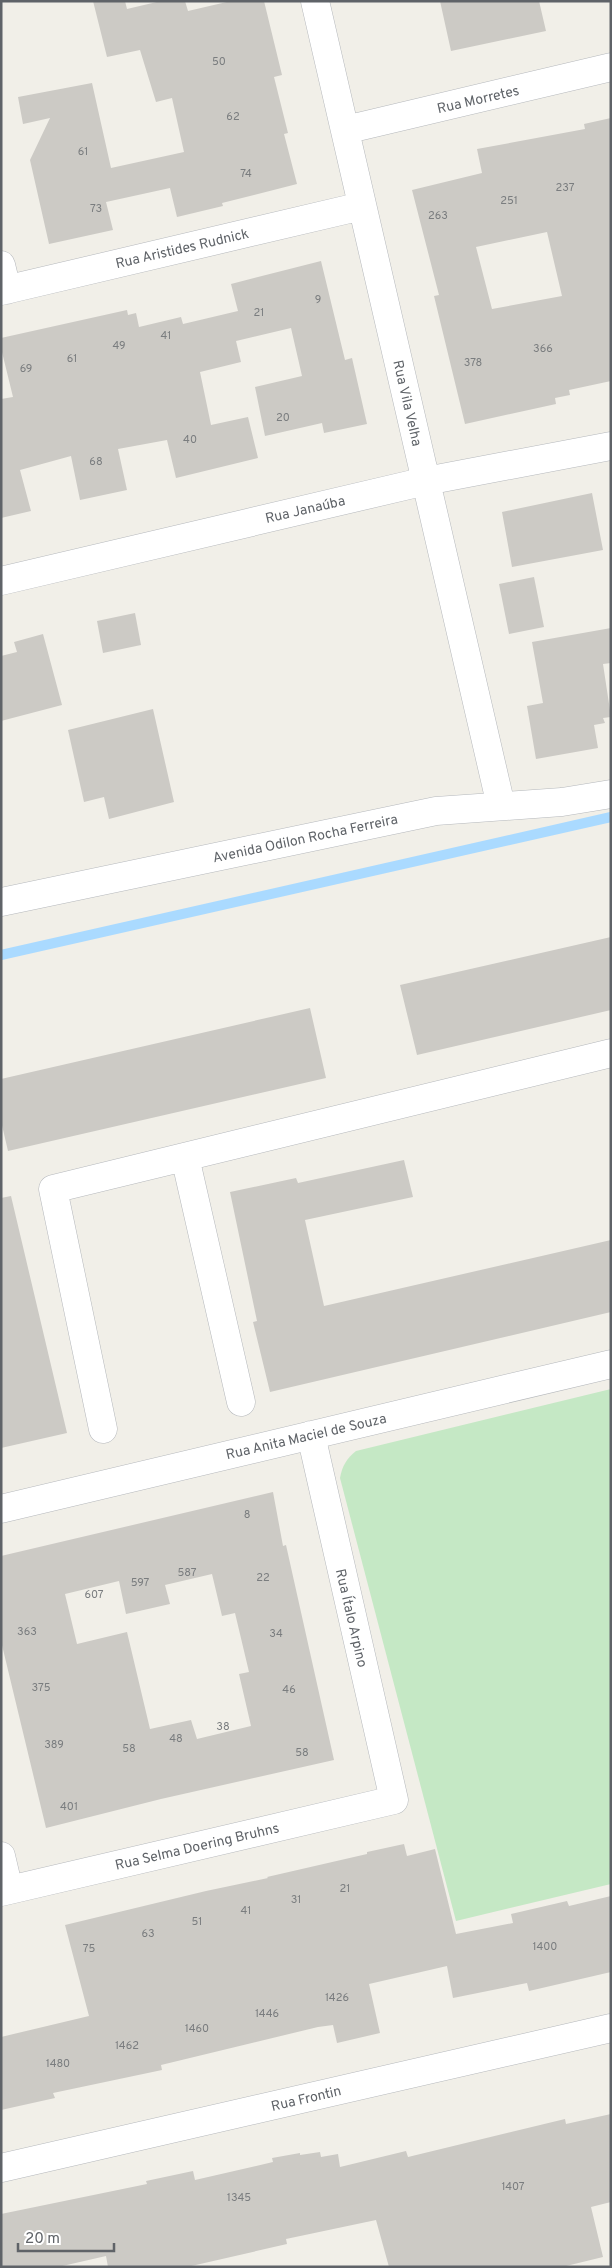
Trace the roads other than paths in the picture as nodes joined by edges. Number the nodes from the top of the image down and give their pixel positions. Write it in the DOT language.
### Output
graph roads {
  1 [pos="315,1"];
  2 [pos="611,68"];
  3 [pos="345,130"];
  4 [pos="362,206"];
  5 [pos="3,282"];
  6 [pos="611,446"];
  7 [pos="426,481"];
  8 [pos="1,581"];
  9 [pos="611,794"];
  10 [pos="501,806"];
  11 [pos="1,902"];
  12 [pos="611,1053"];
  13 [pos="185,1157"];
  14 [pos="611,1364"];
  15 [pos="241,1402"];
  16 [pos="103,1429"];
  17 [pos="311,1435"];
  18 [pos="1,1509"];
  19 [pos="394,1800"];
  20 [pos="1,1856"];
  21 [pos="5,1891"];
  22 [pos="611,2028"];
  23 [pos="1,2168"];
  1 -- 3 [label="street, Rua Vila Velha"];
  2 -- 3 [label="street, Rua Morretes"];
  3 -- 4 [label="street, Rua Vila Velha"];
  4 -- 5 [label="street, Rua Aristides Rudnick"];
  4 -- 7 [label="street, Rua Vila Velha"];
  6 -- 7 [label="street, Rua Janaúba"];
  7 -- 8 [label="street, Rua Janaúba"];
  7 -- 10 [label="street, Rua Vila Velha"];
  9 -- 10 [label="street, Avenida Odilon Rocha Ferreira"];
  10 -- 11 [label="street, Avenida Odilon Rocha Ferreira"];
  12 -- 13 [label="street"];
  13 -- 15 [label="street"];
  13 -- 16 [label="street"];
  14 -- 17 [label="street, Rua Anita Maciel de Souza"];
  17 -- 18 [label="street, Rua Anita Maciel de Souza"];
  17 -- 19 [label="street, Rua Ítalo Arpino"];
  19 -- 21 [label="street, Rua Selma Doering Bruhns"];
  20 -- 21 [label="street"];
  22 -- 23 [label="street, Rua Frontin"];
}
